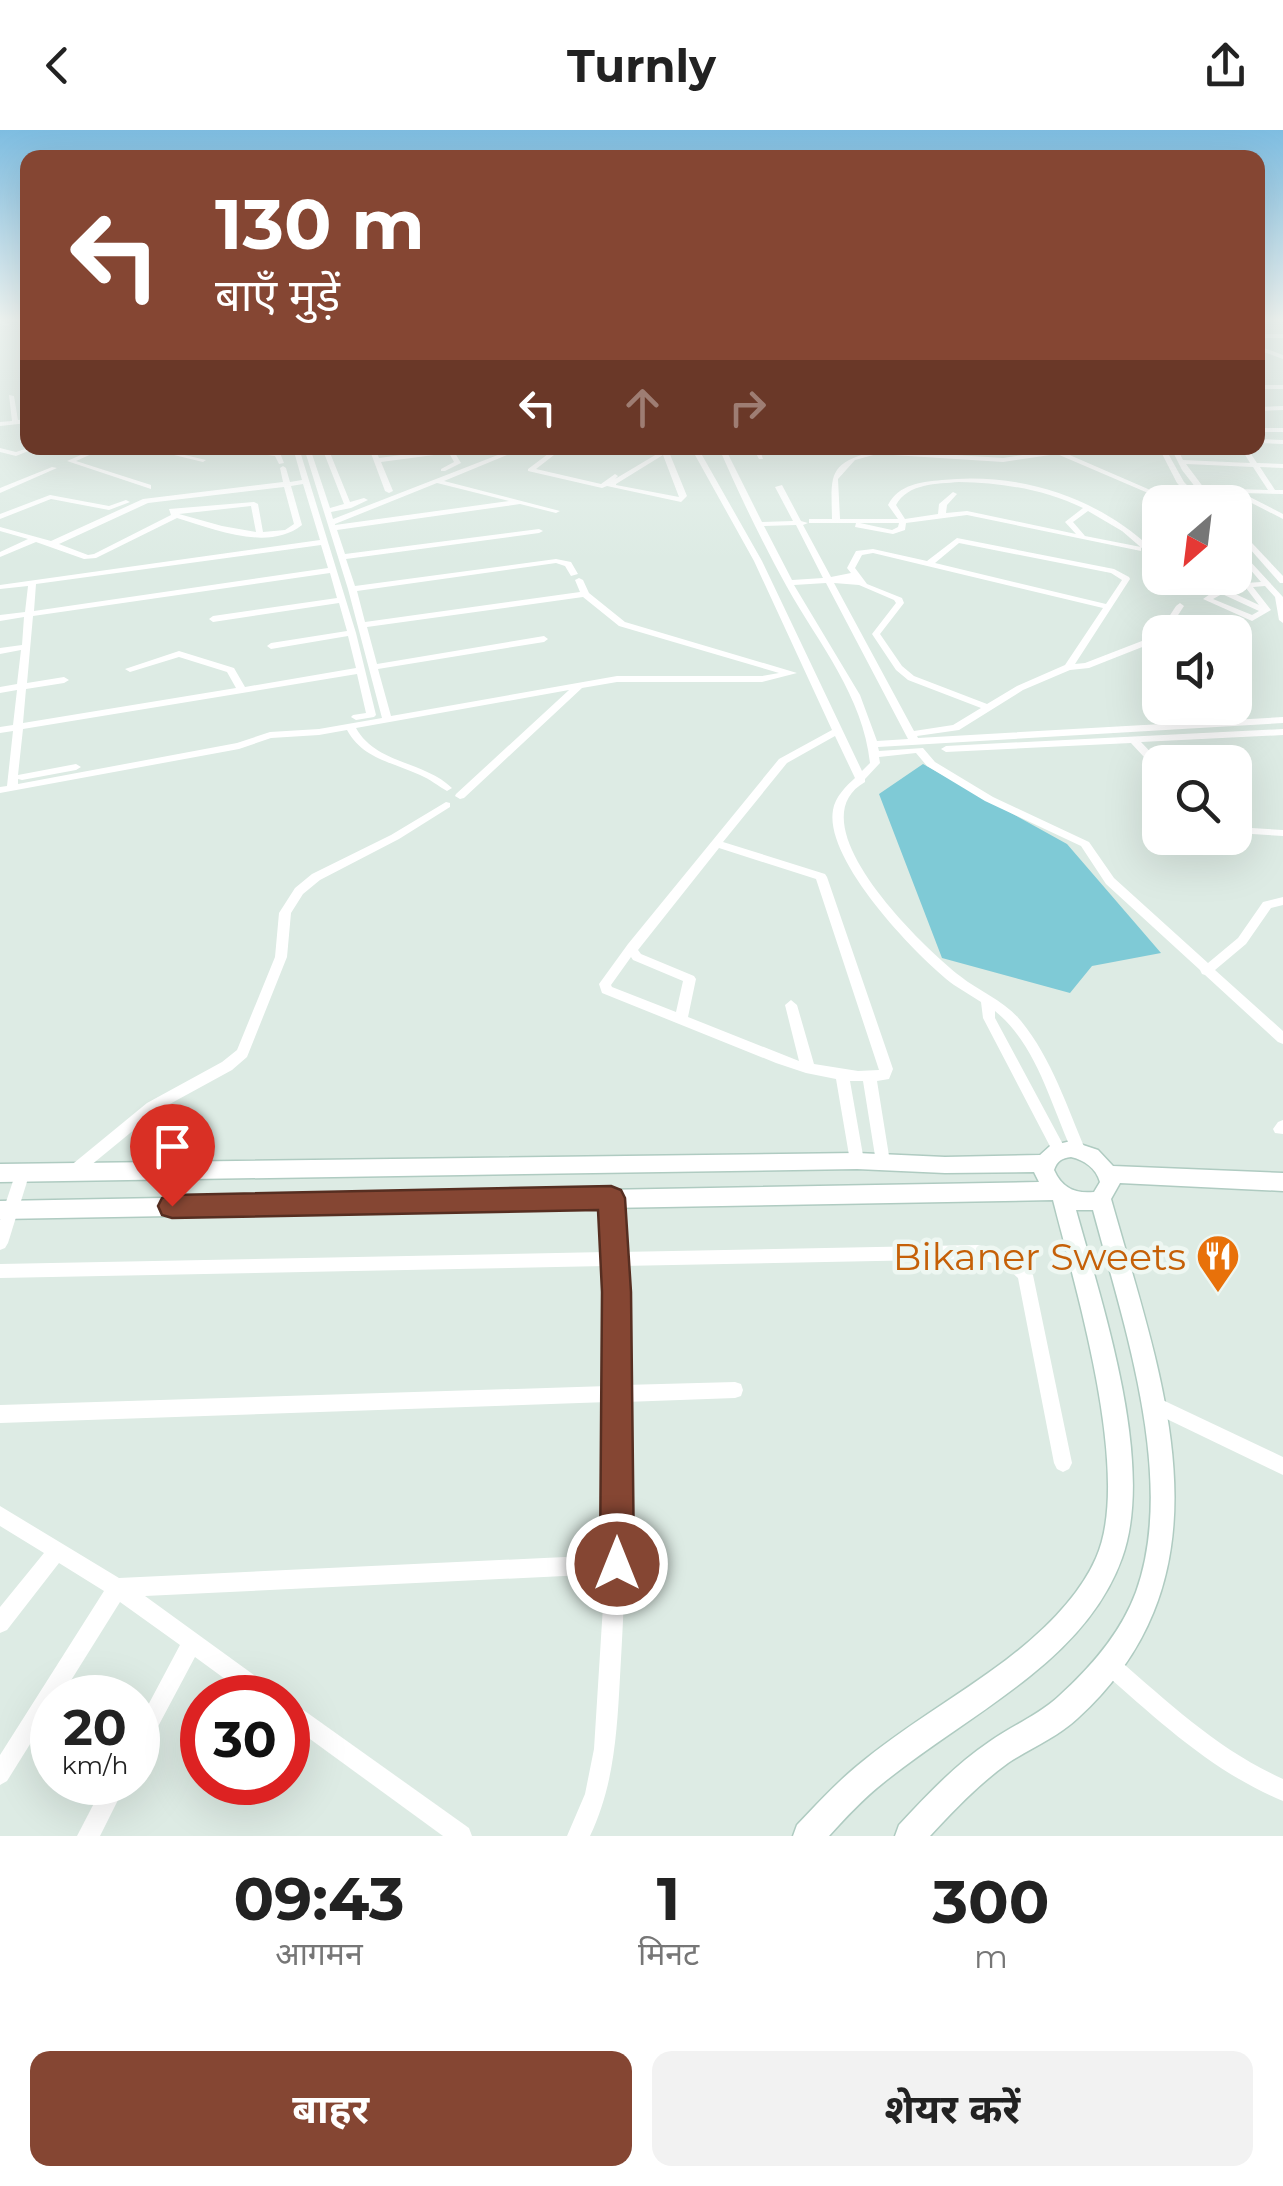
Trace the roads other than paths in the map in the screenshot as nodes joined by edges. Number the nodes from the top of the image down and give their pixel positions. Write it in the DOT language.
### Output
graph roads {
  1 [pos="12,401"];
  2 [pos="15,422"];
  3 [pos="20,422"];
  4 [pos="0,424"];
  5 [pos="86,455"];
  6 [pos="180,455"];
  7 [pos="278,455"];
  8 [pos="298,455"];
  9 [pos="308,455"];
  10 [pos="328,455"];
  11 [pos="375,455"];
  12 [pos="410,455"];
  13 [pos="453,455"];
  14 [pos="502,455"];
  15 [pos="550,455"];
  16 [pos="644,455"];
  17 [pos="659,455"];
  18 [pos="667,455"];
  19 [pos="700,455"];
  20 [pos="726,455"];
  21 [pos="759,455"];
  22 [pos="865,455"];
  23 [pos="903,455"];
  24 [pos="1037,455"];
  25 [pos="1065,455"];
  26 [pos="1166,455"];
  27 [pos="1177,455"];
  28 [pos="1249,455"];
  29 [pos="760,458"];
  30 [pos="203,460"];
  31 [pos="377,460"];
  32 [pos="1180,462"];
  33 [pos="1257,465"];
  34 [pos="1283,466"];
  35 [pos="54,468"];
  36 [pos="305,480"];
  37 [pos="436,480"];
  38 [pos="288,482"];
  39 [pos="18,484"];
  40 [pos="1184,485"];
  41 [pos="1196,485"];
  42 [pos="148,487"];
  43 [pos="778,487"];
  44 [pos="1142,488"];
  45 [pos="0,491"];
  46 [pos="389,491"];
  47 [pos="1252,491"];
  48 [pos="1278,492"];
  49 [pos="322,493"];
  50 [pos="953,494"];
  51 [pos="168,496"];
  52 [pos="310,496"];
  53 [pos="55,497"];
  54 [pos="1252,500"];
  55 [pos="520,502"];
  56 [pos="348,506"];
  57 [pos="1089,508"];
  58 [pos="117,510"];
  59 [pos="328,511"];
  60 [pos="556,511"];
  61 [pos="175,514"];
  62 [pos="955,514"];
  63 [pos="942,515"];
  64 [pos="1283,516"];
  65 [pos="0,517"];
  66 [pos="836,521"];
  67 [pos="904,521"];
  68 [pos="319,522"];
  69 [pos="802,523"];
  70 [pos="762,524"];
  71 [pos="298,525"];
  72 [pos="332,525"];
  73 [pos="0,530"];
  74 [pos="538,531"];
  75 [pos="260,535"];
  76 [pos="1085,538"];
  77 [pos="0,540"];
  78 [pos="33,540"];
  79 [pos="324,542"];
  80 [pos="52,544"];
  81 [pos="19,546"];
  82 [pos="1252,546"];
  83 [pos="1142,547"];
  84 [pos="1142,550"];
  85 [pos="1142,550"];
  86 [pos="0,556"];
  87 [pos="341,557"];
  88 [pos="929,564"];
  89 [pos="1252,566"];
  90 [pos="334,570"];
  91 [pos="858,579"];
  92 [pos="828,580"];
  93 [pos="1283,581"];
  94 [pos="788,582"];
  95 [pos="32,583"];
  96 [pos="1252,584"];
  97 [pos="1268,584"];
  98 [pos="0,588"];
  99 [pos="352,589"];
  100 [pos="1252,591"];
  101 [pos="585,594"];
  102 [pos="1214,595"];
  103 [pos="1231,595"];
  104 [pos="343,605"];
  105 [pos="1106,606"];
  106 [pos="1180,606"];
  107 [pos="356,608"];
  108 [pos="1266,611"];
  109 [pos="28,615"];
  110 [pos="1174,615"];
  111 [pos="0,618"];
  112 [pos="213,619"];
  113 [pos="1283,620"];
  114 [pos="362,626"];
  115 [pos="352,633"];
  116 [pos="544,639"];
  117 [pos="1142,643"];
  118 [pos="271,646"];
  119 [pos="25,647"];
  120 [pos="0,651"];
  121 [pos="374,667"];
  122 [pos="1068,667"];
  123 [pos="130,670"];
  124 [pos="362,670"];
  125 [pos="792,673"];
  126 [pos="808,673"];
  127 [pos="772,676"];
  128 [pos="64,680"];
  129 [pos="580,685"];
  130 [pos="23,686"];
  131 [pos="0,690"];
  132 [pos="242,690"];
  133 [pos="988,708"];
  134 [pos="386,715"];
  135 [pos="372,718"];
  136 [pos="1283,720"];
  137 [pos="350,726"];
  138 [pos="18,727"];
  139 [pos="0,730"];
  140 [pos="837,731"];
  141 [pos="1283,732"];
  142 [pos="263,735"];
  143 [pos="1133,740"];
  144 [pos="916,742"];
  145 [pos="874,749"];
  146 [pos="1142,749"];
  147 [pos="861,780"];
  148 [pos="0,781"];
  149 [pos="8,786"];
  150 [pos="447,788"];
  151 [pos="460,796"];
  152 [pos="446,805"];
  153 [pos="1252,831"];
  154 [pos="1283,833"];
  155 [pos="716,843"];
  156 [pos="1283,901"];
  157 [pos="633,946"];
  158 [pos="1206,971"];
  159 [pos="987,1001"];
  160 [pos="790,1005"];
  161 [pos="681,1019"];
  162 [pos="1283,1038"];
  163 [pos="808,1068"];
  164 [pos="842,1076"];
  165 [pos="869,1076"];
  166 [pos="1061,1154"];
  167 [pos="857,1161"];
  168 [pos="882,1162"];
  169 [pos="0,1172"];
  170 [pos="23,1172"];
  171 [pos="73,1172"];
  172 [pos="1283,1182"];
  173 [pos="1105,1187"];
  174 [pos="1059,1193"];
  175 [pos="611,1198"];
  176 [pos="6,1210"];
  177 [pos="0,1242"];
  178 [pos="613,1262"];
  179 [pos="0,1271"];
  180 [pos="735,1390"];
  181 [pos="617,1397"];
  182 [pos="1152,1402"];
  183 [pos="0,1414"];
  184 [pos="1063,1463"];
  185 [pos="1283,1466"];
  186 [pos="0,1515"];
  187 [pos="57,1551"];
  188 [pos="617,1564"];
  189 [pos="117,1588"];
  190 [pos="0,1623"];
  191 [pos="192,1642"];
  192 [pos="1111,1666"];
  193 [pos="237,1675"];
  194 [pos="160,1702"];
  195 [pos="310,1726"];
  196 [pos="0,1774"];
  197 [pos="1283,1790"];
  198 [pos="105,1805"];
  199 [pos="88,1836"];
  200 [pos="462,1836"];
  201 [pos="578,1836"];
  202 [pos="808,1836"];
  203 [pos="910,1836"];
  1 -- 2 [label="street"];
  2 -- 3 [label="street"];
  2 -- 4 [label="street"];
  5 -- 42 [label="street"];
  6 -- 30 [label="street"];
  7 -- 38 [label="street"];
  8 -- 36 [label="street"];
  9 -- 49 [label="street"];
  10 -- 56 [label="street"];
  11 -- 31 [label="street"];
  12 -- 31 [label="street"];
  13 -- 46 [label="street"];
  14 -- 37 [label="street"];
  15 -- 16 [label="street"];
  17 -- 18 [label="street"];
  19 -- 126 [label="street"];
  20 -- 70 [label="street"];
  21 -- 29 [label="street"];
  22 -- 66 [label="street"];
  23 -- 24 [label="street"];
  25 -- 44 [label="street"];
  26 -- 40 [label="street"];
  27 -- 32 [label="street"];
  28 -- 33 [label="street"];
  31 -- 46 [label="street"];
  32 -- 33 [label="street"];
  32 -- 41 [label="street"];
  33 -- 34 [label="street"];
  33 -- 48 [label="street"];
  35 -- 39 [label="street"];
  36 -- 38 [label="street"];
  36 -- 52 [label="street"];
  37 -- 55 [label="street"];
  37 -- 72 [label="street"];
  38 -- 51 [label="street"];
  38 -- 71 [label="street"];
  39 -- 45 [label="street"];
  39 -- 53 [label="street"];
  43 -- 69 [label="street"];
  46 -- 56 [label="street"];
  47 -- 48 [label="street"];
  49 -- 52 [label="street"];
  49 -- 59 [label="street"];
  50 -- 63 [label="street"];
  51 -- 58 [label="street"];
  51 -- 61 [label="street"];
  52 -- 68 [label="street"];
  53 -- 58 [label="street"];
  53 -- 65 [label="street"];
  54 -- 64 [label="street"];
  55 -- 60 [label="street"];
  55 -- 72 [label="street"];
  56 -- 59 [label="street"];
  57 -- 67 [label="street"];
  57 -- 76 [label="street"];
  57 -- 83 [label="street"];
  58 -- 80 [label="street"];
  59 -- 72 [label="street"];
  61 -- 75 [label="street"];
  61 -- 75 [label="street"];
  61 -- 80 [label="street"];
  62 -- 63 [label="street"];
  62 -- 76 [label="street"];
  62 -- 85 [label="street"];
  63 -- 67 [label="street"];
  66 -- 67 [label="street"];
  66 -- 69 [label="street"];
  68 -- 71 [label="street"];
  68 -- 79 [label="street"];
  69 -- 70 [label="street"];
  69 -- 92 [label="street"];
  70 -- 94 [label="street"];
  71 -- 75 [label="street"];
  72 -- 87 [label="street"];
  73 -- 78 [label="street"];
  74 -- 87 [label="street"];
  76 -- 84 [label="street"];
  77 -- 81 [label="street"];
  78 -- 80 [label="street"];
  78 -- 81 [label="street"];
  79 -- 90 [label="street"];
  79 -- 95 [label="street"];
  81 -- 86 [label="street"];
  82 -- 93 [label="street"];
  87 -- 99 [label="street"];
  88 -- 91 [label="street"];
  88 -- 105 [label="street"];
  88 -- 105 [label="street"];
  89 -- 97 [label="street"];
  90 -- 104 [label="street"];
  90 -- 109 [label="street"];
  91 -- 92 [label="street"];
  91 -- 133 [label="street"];
  92 -- 94 [label="street"];
  92 -- 144 [label="street"];
  94 -- 145 [label="street"];
  95 -- 98 [label="street"];
  95 -- 109 [label="street"];
  96 -- 97 [label="street"];
  97 -- 113 [label="street"];
  99 -- 101 [label="street"];
  99 -- 107 [label="street"];
  100 -- 108 [label="street"];
  101 -- 114 [label="street"];
  101 -- 125 [label="street"];
  102 -- 108 [label="street"];
  103 -- 108 [label="street"];
  104 -- 107 [label="street"];
  104 -- 112 [label="street"];
  104 -- 115 [label="street"];
  105 -- 122 [label="street"];
  106 -- 110 [label="street"];
  107 -- 114 [label="street"];
  109 -- 111 [label="street"];
  109 -- 119 [label="street"];
  114 -- 121 [label="street"];
  115 -- 118 [label="street"];
  115 -- 124 [label="street"];
  116 -- 121 [label="street"];
  117 -- 122 [label="street"];
  119 -- 120 [label="street"];
  119 -- 130 [label="street"];
  121 -- 134 [label="street"];
  122 -- 133 [label="street"];
  123 -- 132 [label="street"];
  124 -- 132 [label="street"];
  124 -- 135 [label="street"];
  125 -- 126 [label="street"];
  125 -- 127 [label="street"];
  126 -- 140 [label="street"];
  127 -- 129 [label="street"];
  127 -- 134 [label="street"];
  128 -- 130 [label="street"];
  129 -- 134 [label="street"];
  129 -- 151 [label="street"];
  130 -- 131 [label="street"];
  130 -- 138 [label="street"];
  132 -- 138 [label="street"];
  133 -- 144 [label="street"];
  134 -- 135 [label="street"];
  135 -- 137 [label="street"];
  135 -- 142 [label="street"];
  136 -- 144 [label="street"];
  137 -- 142 [label="street"];
  137 -- 150 [label="street"];
  138 -- 139 [label="street"];
  138 -- 149 [label="street"];
  140 -- 147 [label="street"];
  140 -- 155 [label="street"];
  141 -- 143 [label="street"];
  142 -- 149 [label="street"];
  143 -- 144 [label="street"];
  143 -- 146 [label="street"];
  144 -- 145 [label="street"];
  144 -- 158 [label="street"];
  145 -- 147 [label="street"];
  147 -- 159 [label="street"];
  148 -- 149 [label="street"];
  152 -- 171 [label="street"];
  153 -- 154 [label="street"];
  155 -- 157 [label="street"];
  155 -- 165 [label="street"];
  156 -- 158 [label="street"];
  157 -- 161 [label="street"];
  157 -- 161 [label="street"];
  158 -- 162 [label="street"];
  159 -- 166 [label="street"];
  159 -- 166 [label="street"];
  160 -- 163 [label="street"];
  161 -- 163 [label="street"];
  163 -- 164 [label="street"];
  164 -- 165 [label="street"];
  164 -- 167 [label="street"];
  165 -- 168 [label="street"];
  166 -- 168 [label="street"];
  166 -- 173 [label="street"];
  166 -- 174 [label="street"];
  167 -- 168 [label="street"];
  167 -- 171 [label="street"];
  169 -- 170 [label="street"];
  170 -- 171 [label="street"];
  170 -- 176 [label="street"];
  172 -- 173 [label="street"];
  173 -- 174 [label="street"];
  173 -- 182 [label="street"];
  174 -- 175 [label="street"];
  174 -- 202 [label="street"];
  175 -- 176 [label="street"];
  175 -- 178 [label="street"];
  176 -- 177 [label="street"];
  178 -- 179 [label="street"];
  178 -- 181 [label="street"];
  178 -- 184 [label="street"];
  180 -- 181 [label="street"];
  181 -- 183 [label="street"];
  181 -- 188 [label="street"];
  182 -- 185 [label="street"];
  182 -- 192 [label="street"];
  186 -- 187 [label="street"];
  187 -- 189 [label="street"];
  187 -- 190 [label="street"];
  188 -- 189 [label="street"];
  188 -- 201 [label="street"];
  189 -- 191 [label="street"];
  189 -- 196 [label="street"];
  191 -- 193 [label="street"];
  191 -- 194 [label="street"];
  192 -- 197 [label="street"];
  192 -- 203 [label="street"];
  195 -- 200 [label="street"];
  198 -- 199 [label="street"];
}
